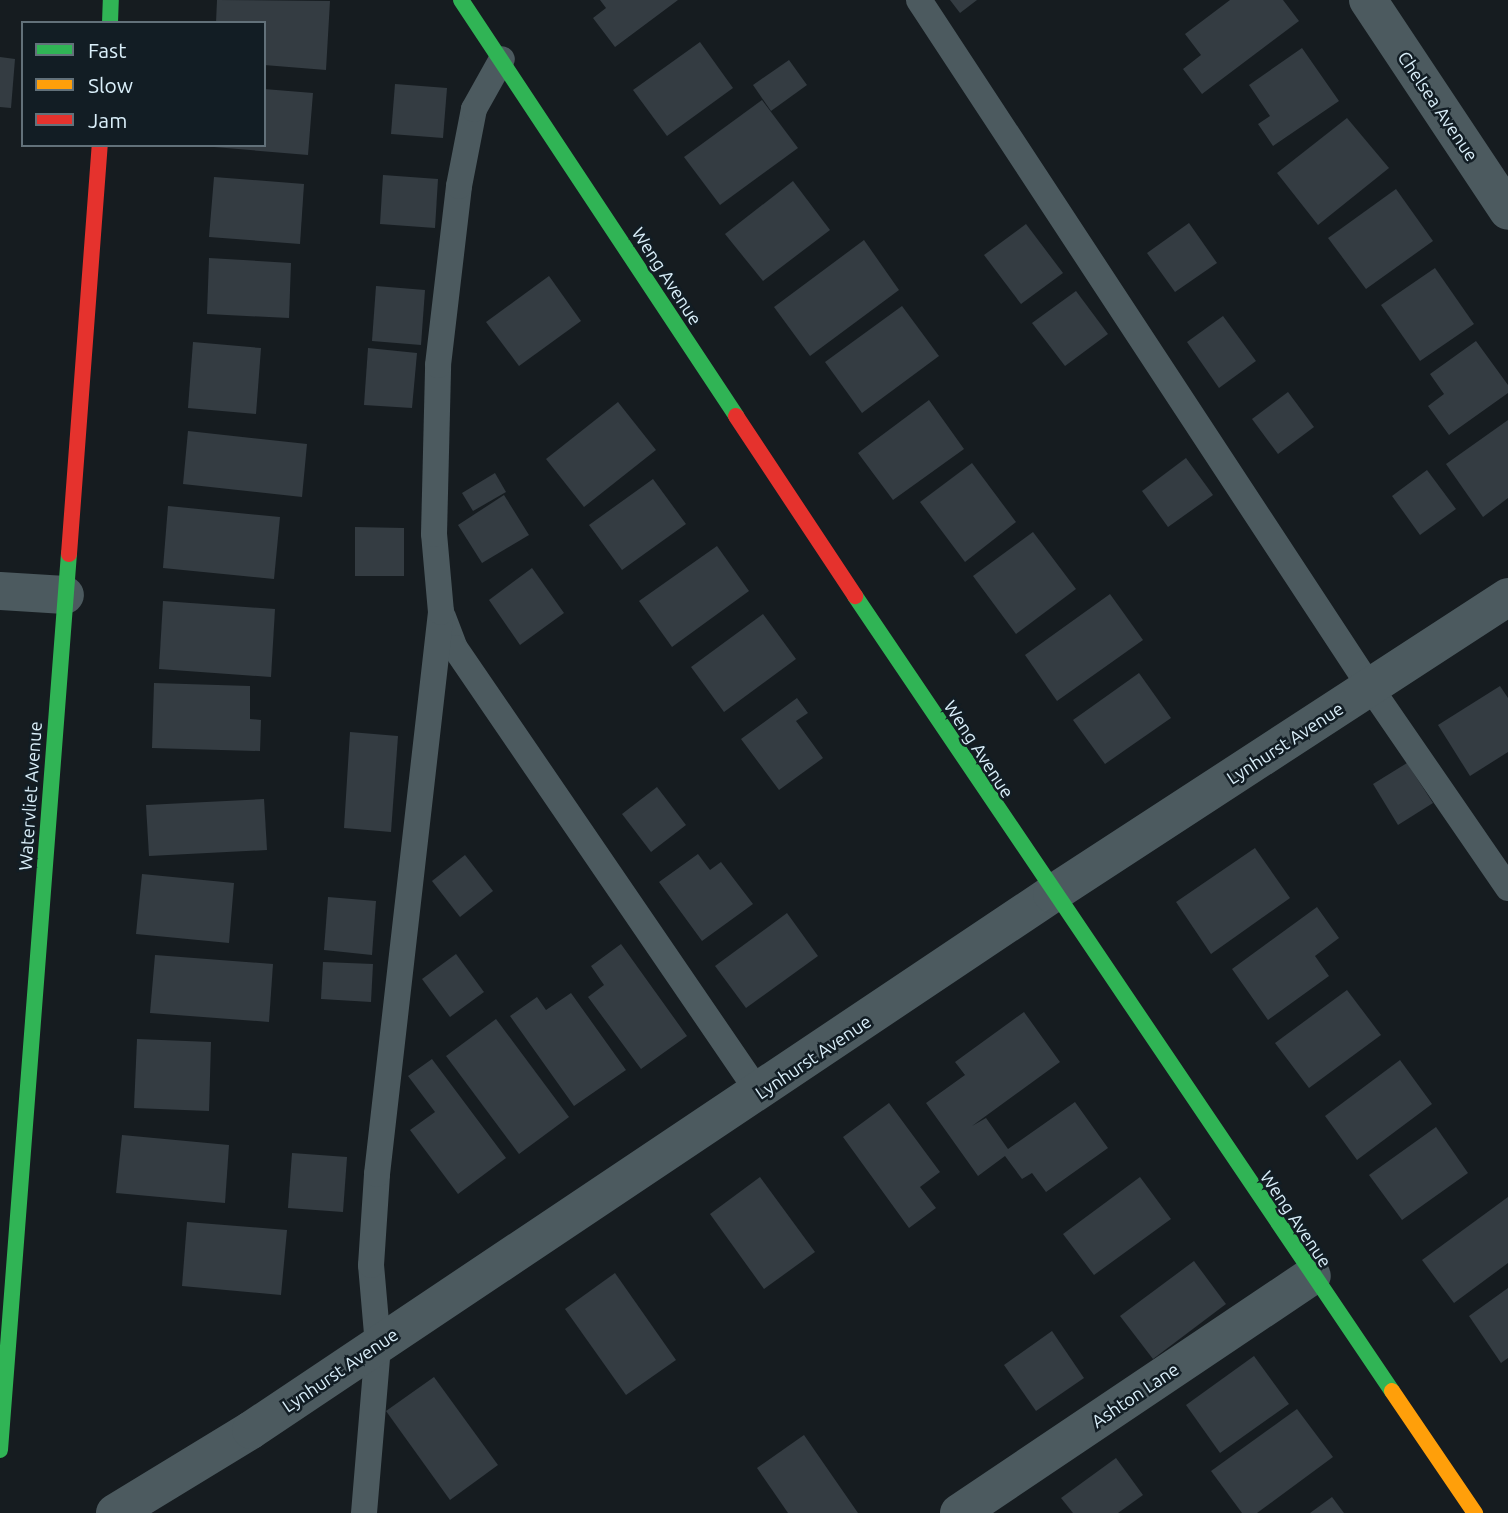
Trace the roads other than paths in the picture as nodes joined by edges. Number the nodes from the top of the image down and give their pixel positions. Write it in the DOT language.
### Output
graph roads {
  1 [pos="111,0"];
  2 [pos="461,0"];
  3 [pos="919,0"];
  4 [pos="1368,0"];
  5 [pos="110,21"];
  6 [pos="502,59"];
  7 [pos="100,147"];
  8 [pos="1508,211"];
  9 [pos="0,591"];
  10 [pos="65,595"];
  11 [pos="1508,597"];
  12 [pos="441,612"];
  13 [pos="1370,687"];
  14 [pos="1508,888"];
  15 [pos="1052,894"];
  16 [pos="759,1093"];
  17 [pos="11,1164"];
  18 [pos="1312,1276"];
  19 [pos="379,1345"];
  20 [pos="1,1415"];
  21 [pos="0,1450"];
  22 [pos="115,1513"];
  23 [pos="364,1513"];
  24 [pos="959,1513"];
  25 [pos="1475,1513"];
  1 -- 5 [label="street"];
  2 -- 6 [label="street, Weng Avenue"];
  3 -- 13 [label="lane"];
  4 -- 8 [label="street, Chelsea Avenue"];
  6 -- 12 [label="lane"];
  6 -- 15 [label="street, Weng Avenue"];
  7 -- 10 [label="street, Watervliet Avenue"];
  9 -- 10 [label="street"];
  10 -- 17 [label="street, Watervliet Avenue"];
  11 -- 13 [label="street, Lynhurst Avenue"];
  12 -- 16 [label="lane"];
  12 -- 19 [label="lane"];
  13 -- 14 [label="lane"];
  13 -- 15 [label="street, Lynhurst Avenue"];
  15 -- 16 [label="street, Lynhurst Avenue"];
  15 -- 18 [label="street, Weng Avenue"];
  16 -- 19 [label="street, Lynhurst Avenue"];
  17 -- 20 [label="street, Watervliet Avenue"];
  18 -- 24 [label="street, Ashton Lane"];
  18 -- 25 [label="street, Weng Avenue"];
  19 -- 22 [label="street, Lynhurst Avenue"];
  19 -- 23 [label="lane"];
  20 -- 21 [label="street, Watervliet Avenue"];
}
